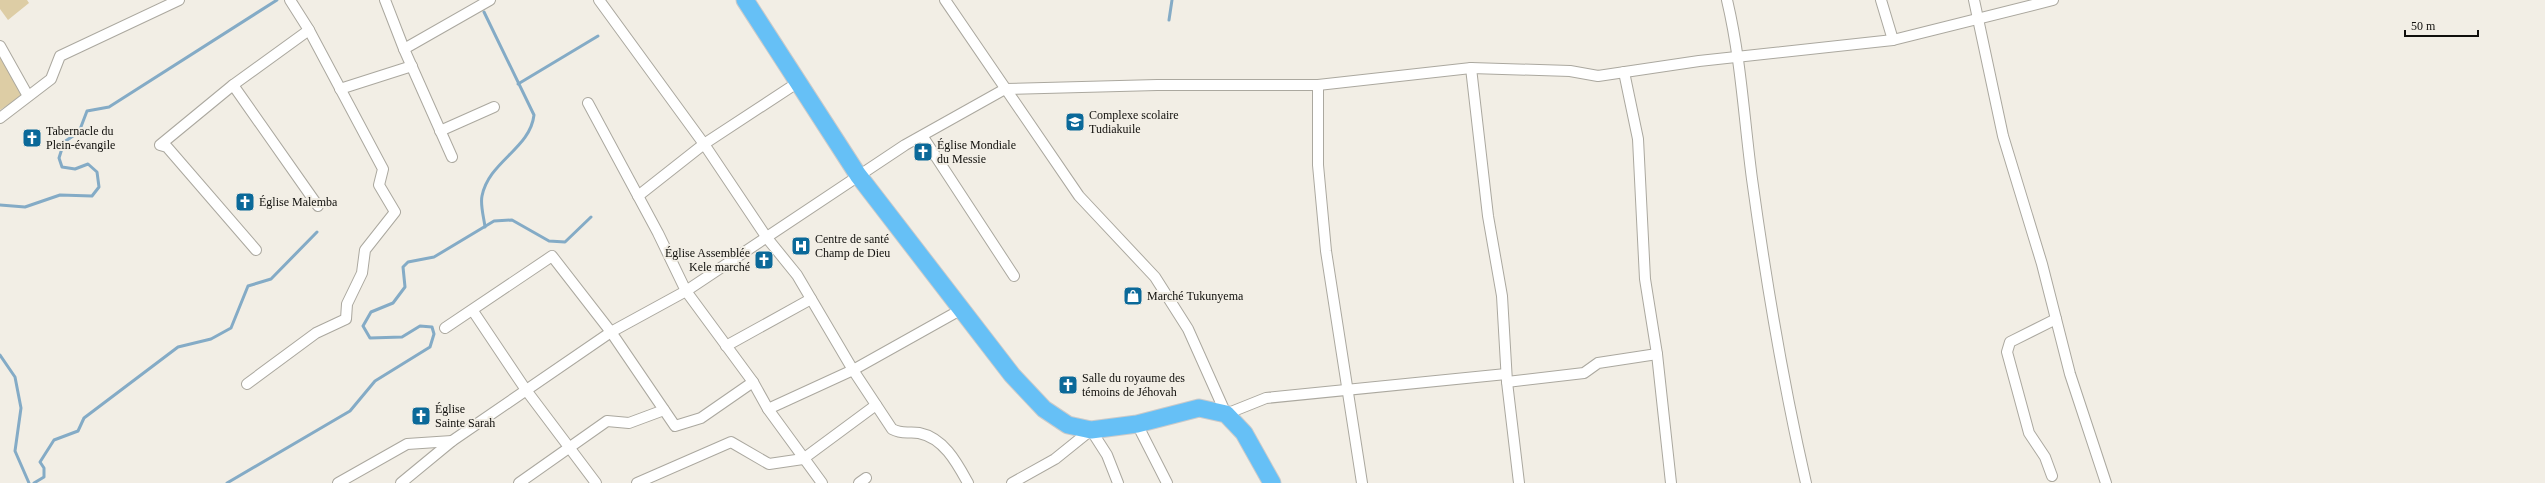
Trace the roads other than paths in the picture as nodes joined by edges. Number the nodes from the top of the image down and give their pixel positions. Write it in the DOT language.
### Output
graph roads {
  1 [pos="179,0"];
  2 [pos="290,0"];
  3 [pos="385,0"];
  4 [pos="599,0"];
  5 [pos="745,0"];
  6 [pos="945,0"];
  7 [pos="1727,0"];
  8 [pos="1881,0"];
  9 [pos="1974,0"];
  10 [pos="2053,0"];
  11 [pos="483,2"];
  12 [pos="1978,18"];
  13 [pos="309,30"];
  14 [pos="1893,40"];
  15 [pos="0,46"];
  16 [pos="404,49"];
  17 [pos="1740,58"];
  18 [pos="412,66"];
  19 [pos="1471,68"];
  20 [pos="1624,72"];
  21 [pos="797,83"];
  22 [pos="233,85"];
  23 [pos="1318,85"];
  24 [pos="340,89"];
  25 [pos="1004,89"];
  26 [pos="28,96"];
  27 [pos="588,102"];
  28 [pos="494,107"];
  29 [pos="0,118"];
  30 [pos="440,131"];
  31 [pos="923,136"];
  32 [pos="704,144"];
  33 [pos="452,157"];
  34 [pos="858,176"];
  35 [pos="638,196"];
  36 [pos="318,206"];
  37 [pos="767,238"];
  38 [pos="256,250"];
  39 [pos="1014,276"];
  40 [pos="686,290"];
  41 [pos="811,299"];
  42 [pos="962,309"];
  43 [pos="473,311"];
  44 [pos="2056,319"];
  45 [pos="445,328"];
  46 [pos="611,332"];
  47 [pos="726,346"];
  48 [pos="1657,354"];
  49 [pos="853,370"];
  50 [pos="1507,378"];
  51 [pos="753,382"];
  52 [pos="247,384"];
  53 [pos="526,390"];
  54 [pos="1349,392"];
  55 [pos="876,405"];
  56 [pos="768,409"];
  57 [pos="664,410"];
  58 [pos="1226,414"];
  59 [pos="1137,424"];
  60 [pos="1091,430"];
  61 [pos="452,440"];
  62 [pos="569,448"];
  63 [pos="803,459"];
  64 [pos="2052,476"];
  65 [pos="338,483"];
  66 [pos="401,483"];
  67 [pos="519,483"];
  68 [pos="596,483"];
  69 [pos="637,483"];
  70 [pos="822,483"];
  71 [pos="968,483"];
  72 [pos="1012,483"];
  73 [pos="1118,483"];
  74 [pos="1167,483"];
  75 [pos="1272,483"];
  76 [pos="1362,483"];
  77 [pos="1519,483"];
  78 [pos="1671,483"];
  79 [pos="1806,483"];
  80 [pos="2106,483"];
  1 -- 26 [label="street"];
  2 -- 13 [label="street"];
  3 -- 16 [label="street"];
  4 -- 32 [label="street"];
  5 -- 21 [label="highway"];
  6 -- 25 [label="street"];
  7 -- 17 [label="street"];
  8 -- 14 [label="street"];
  9 -- 12 [label="street"];
  10 -- 12 [label="street"];
  11 -- 16 [label="street"];
  12 -- 14 [label="street"];
  12 -- 44 [label="street"];
  13 -- 22 [label="street"];
  13 -- 24 [label="street"];
  14 -- 17 [label="street"];
  15 -- 26 [label="street"];
  16 -- 18 [label="street"];
  17 -- 20 [label="street"];
  17 -- 79 [label="street"];
  18 -- 24 [label="street"];
  18 -- 30 [label="street"];
  19 -- 20 [label="street"];
  19 -- 23 [label="street"];
  19 -- 50 [label="street"];
  20 -- 48 [label="street"];
  21 -- 32 [label="street"];
  21 -- 34 [label="highway"];
  22 -- 36 [label="street"];
  22 -- 38 [label="street"];
  23 -- 25 [label="street"];
  23 -- 54 [label="street"];
  24 -- 52 [label="street"];
  25 -- 31 [label="street"];
  25 -- 58 [label="street"];
  26 -- 29 [label="street"];
  27 -- 35 [label="street"];
  28 -- 30 [label="street"];
  30 -- 33 [label="street"];
  31 -- 34 [label="street"];
  31 -- 39 [label="street"];
  32 -- 35 [label="street"];
  32 -- 37 [label="street"];
  34 -- 37 [label="street"];
  34 -- 42 [label="highway"];
  35 -- 40 [label="street"];
  37 -- 40 [label="street"];
  37 -- 41 [label="street"];
  40 -- 46 [label="street"];
  40 -- 47 [label="street"];
  41 -- 47 [label="street"];
  41 -- 49 [label="street"];
  42 -- 49 [label="street"];
  42 -- 60 [label="highway"];
  43 -- 45 [label="street"];
  43 -- 46 [label="street"];
  43 -- 53 [label="street"];
  44 -- 64 [label="street"];
  44 -- 80 [label="street"];
  46 -- 53 [label="street"];
  46 -- 57 [label="street"];
  47 -- 51 [label="street"];
  48 -- 50 [label="street"];
  48 -- 78 [label="street"];
  49 -- 55 [label="street"];
  49 -- 56 [label="street"];
  50 -- 54 [label="street"];
  50 -- 77 [label="street"];
  51 -- 56 [label="street"];
  51 -- 57 [label="street"];
  53 -- 61 [label="street"];
  53 -- 62 [label="street"];
  54 -- 58 [label="street"];
  54 -- 76 [label="street"];
  55 -- 63 [label="street"];
  55 -- 71 [label="street"];
  56 -- 63 [label="street"];
  57 -- 62 [label="street"];
  58 -- 59 [label="highway"];
  58 -- 75 [label="highway"];
  59 -- 60 [label="highway"];
  59 -- 74 [label="street"];
  60 -- 72 [label="street"];
  60 -- 73 [label="street"];
  61 -- 65 [label="street"];
  61 -- 66 [label="street"];
  62 -- 67 [label="street"];
  62 -- 68 [label="street"];
  63 -- 69 [label="street"];
  63 -- 70 [label="street"];
}
